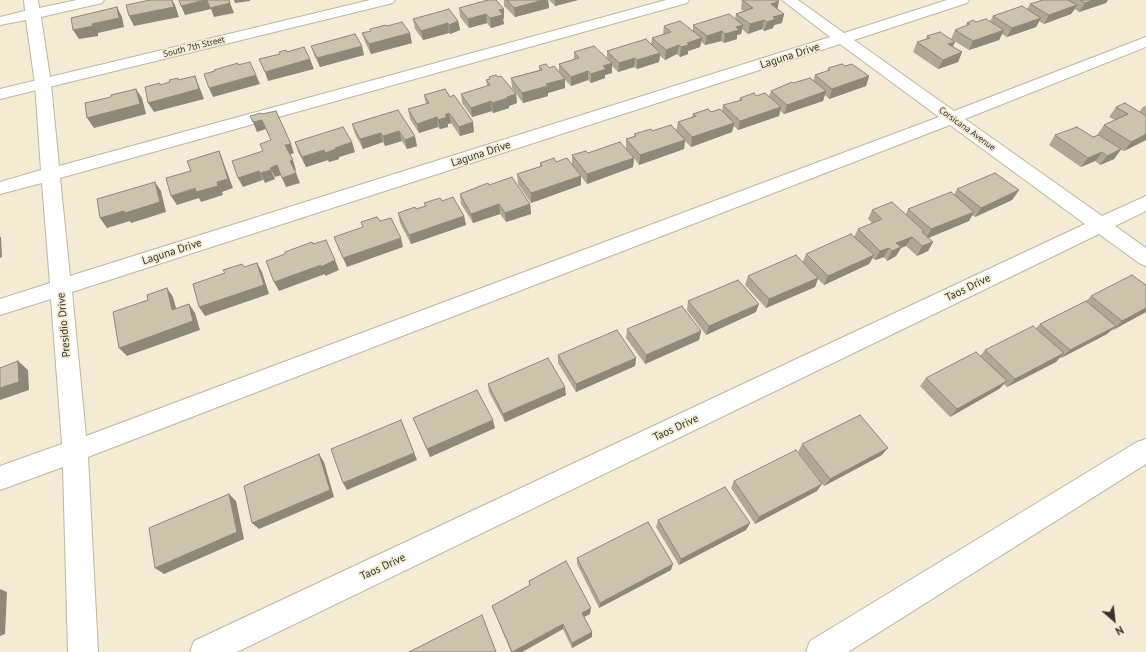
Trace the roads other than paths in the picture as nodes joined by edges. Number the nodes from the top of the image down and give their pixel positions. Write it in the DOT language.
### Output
graph roads {
  1 [pos="97,0"];
  2 [pos="388,0"];
  3 [pos="682,0"];
  4 [pos="789,0"];
  5 [pos="962,0"];
  6 [pos="31,7"];
  7 [pos="0,21"];
  8 [pos="842,39"];
  9 [pos="1146,42"];
  10 [pos="43,84"];
  11 [pos="0,94"];
  12 [pos="952,118"];
  13 [pos="50,175"];
  14 [pos="0,188"];
  15 [pos="1146,203"];
  16 [pos="1100,225"];
  17 [pos="1146,258"];
  18 [pos="60,288"];
  19 [pos="0,307"];
  20 [pos="1146,450"];
  21 [pos="75,451"];
  22 [pos="0,478"];
  23 [pos="84,652"];
  24 [pos="205,652"];
  25 [pos="821,652"];
  1 -- 6 [label="street"];
  2 -- 10 [label="street, South 7th Street"];
  3 -- 13 [label="street"];
  4 -- 8 [label="street, Corsicana Avenue"];
  5 -- 8 [label="street, Laguna Drive"];
  6 -- 7 [label="street"];
  6 -- 10 [label="street, Presidio Drive"];
  8 -- 12 [label="street, Corsicana Avenue"];
  8 -- 18 [label="street, Laguna Drive"];
  9 -- 12 [label="street"];
  10 -- 11 [label="street, South 7th Street"];
  10 -- 13 [label="street, Presidio Drive"];
  12 -- 16 [label="street, Corsicana Avenue"];
  12 -- 21 [label="street"];
  13 -- 14 [label="street"];
  13 -- 18 [label="street, Presidio Drive"];
  15 -- 16 [label="street, Taos Drive"];
  16 -- 17 [label="street, Corsicana Avenue"];
  16 -- 24 [label="street, Taos Drive"];
  18 -- 19 [label="street, Laguna Drive"];
  18 -- 21 [label="street, Presidio Drive"];
  20 -- 25 [label="street"];
  21 -- 22 [label="street"];
  21 -- 23 [label="street, Presidio Drive"];
}
